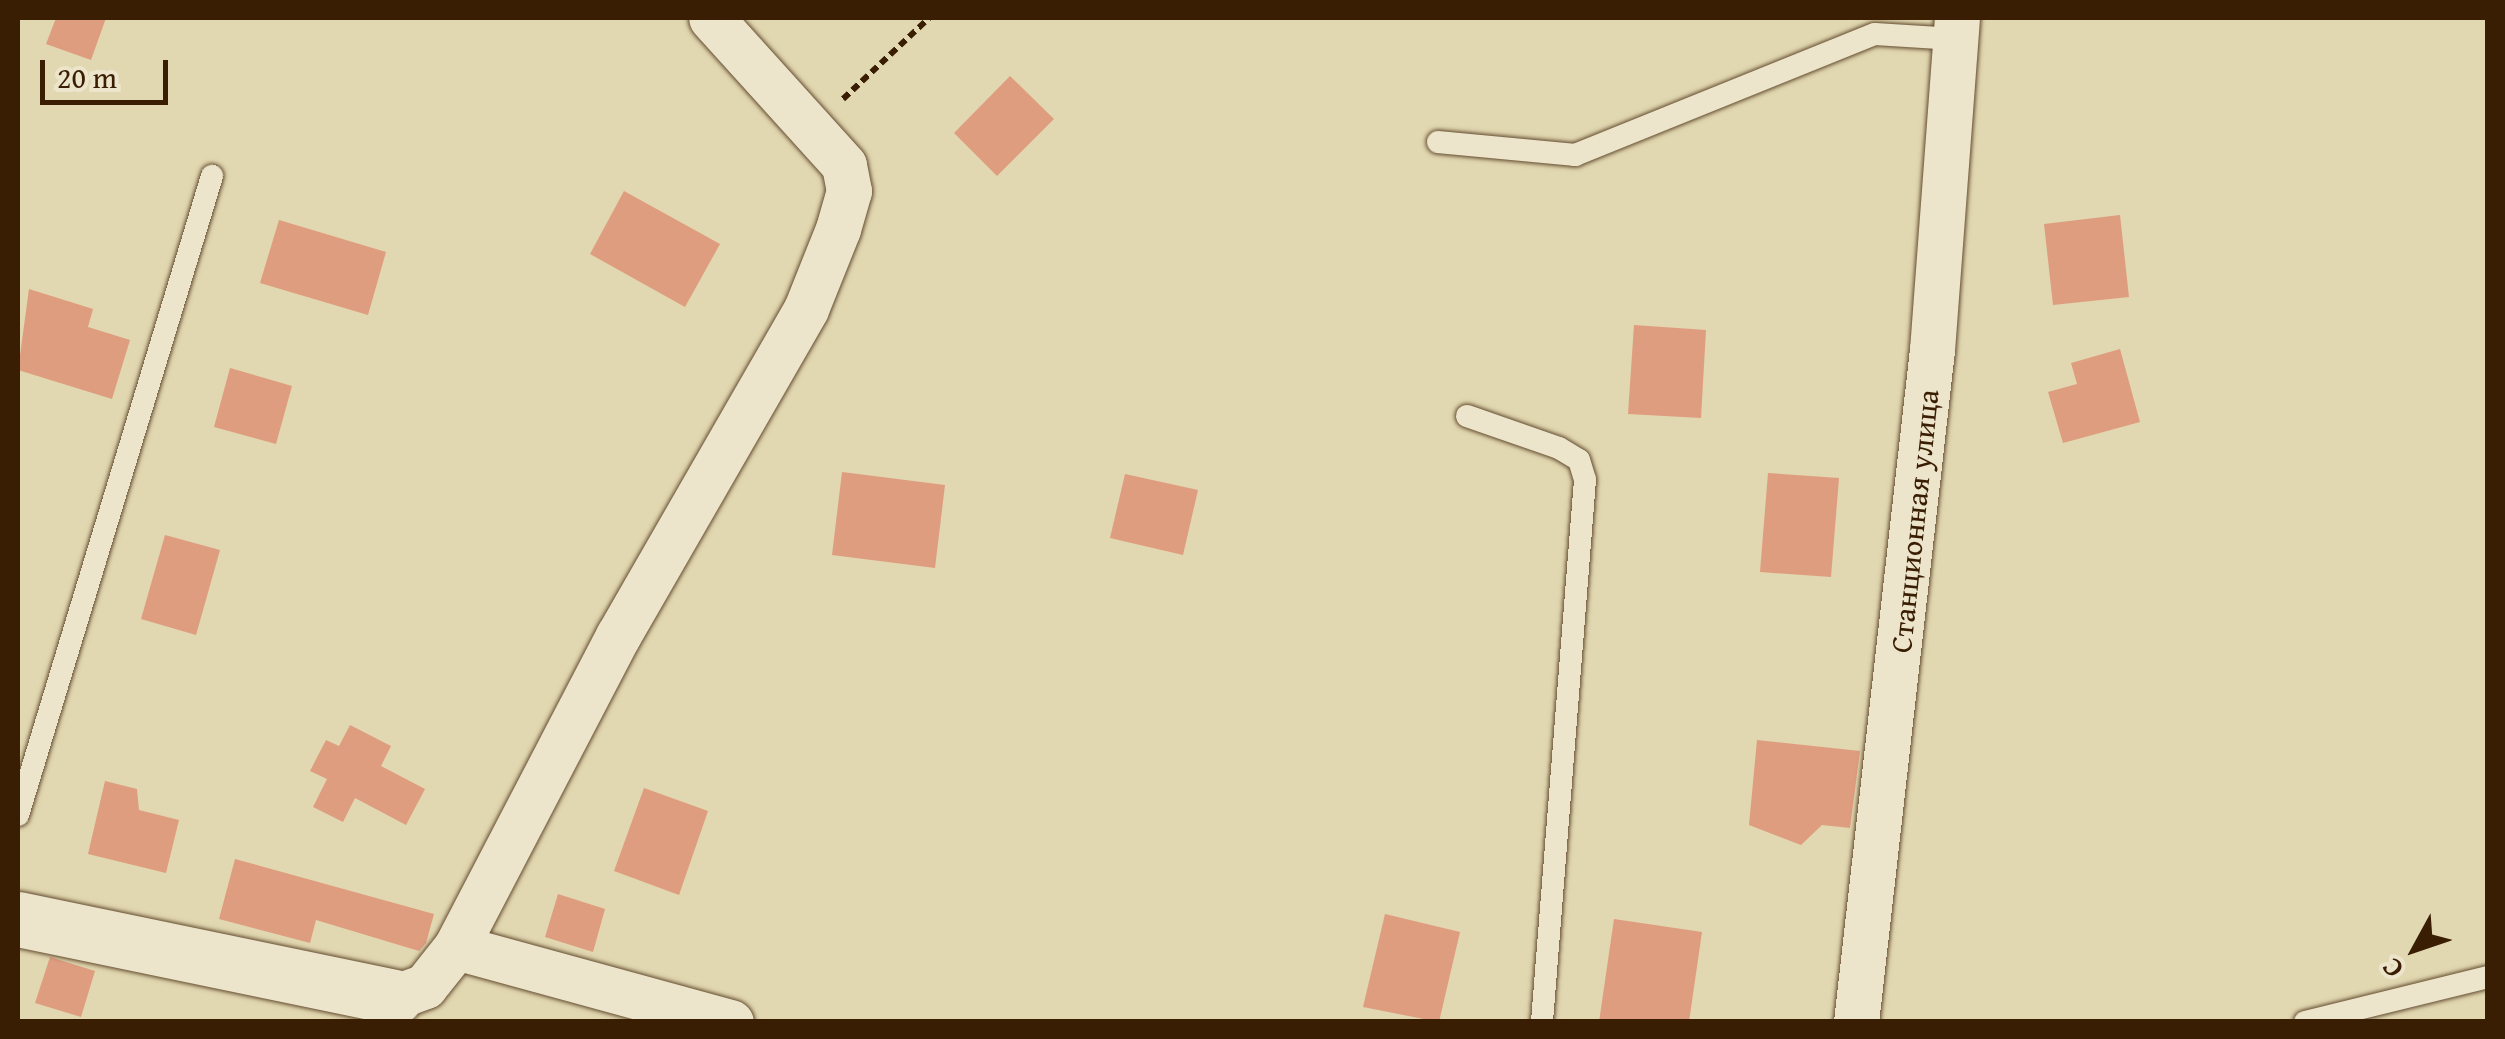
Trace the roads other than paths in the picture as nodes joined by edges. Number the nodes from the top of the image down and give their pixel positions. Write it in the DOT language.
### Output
graph roads {
  1 [pos="711,18"];
  2 [pos="1956,28"];
  3 [pos="1438,142"];
  4 [pos="212,176"];
  5 [pos="1467,416"];
  6 [pos="18,816"];
  7 [pos="18,919"];
  8 [pos="456,948"];
  9 [pos="2488,978"];
  10 [pos="395,998"];
  11 [pos="731,1022"];
  12 [pos="1542,1022"];
  13 [pos="1856,1022"];
  14 [pos="2305,1022"];
  1 -- 8 [label="street"];
  2 -- 3 [label="lane"];
  2 -- 13 [label="street, Станционная улица"];
  4 -- 6 [label="lane"];
  5 -- 12 [label="lane"];
  7 -- 10 [label="street"];
  8 -- 10 [label="street"];
  8 -- 11 [label="street"];
  9 -- 14 [label="lane"];
}
